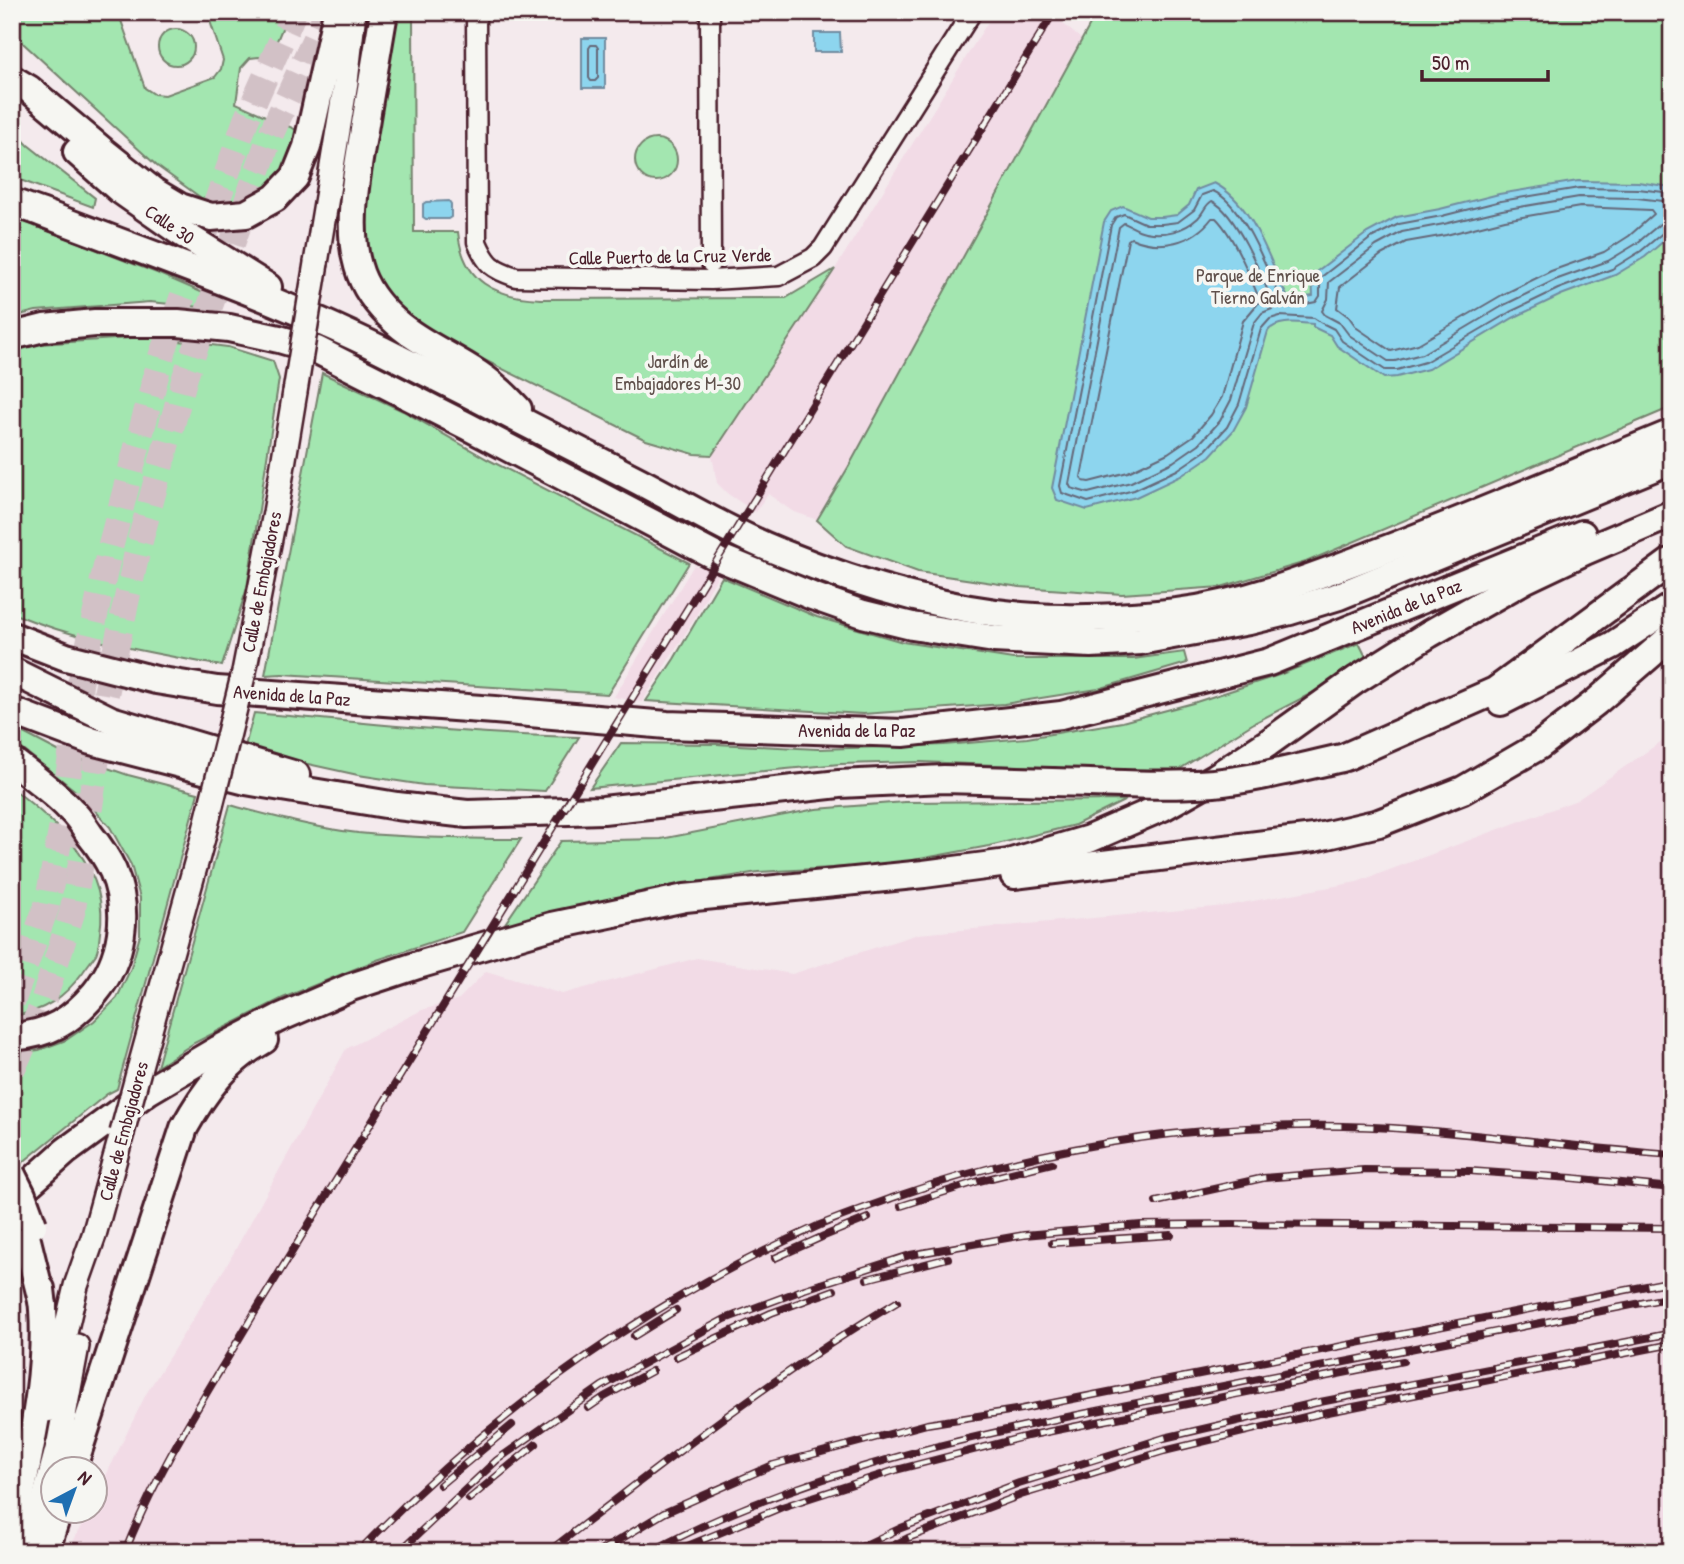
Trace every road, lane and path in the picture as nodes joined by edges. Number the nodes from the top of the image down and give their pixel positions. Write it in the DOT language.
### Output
graph roads {
  1 [pos="337,12"];
  2 [pos="354,12"];
  3 [pos="364,12"];
  4 [pos="384,12"];
  5 [pos="476,12"];
  6 [pos="710,12"];
  7 [pos="972,12"];
  8 [pos="12,79"];
  9 [pos="346,82"];
  10 [pos="12,91"];
  11 [pos="12,202"];
  12 [pos="711,263"];
  13 [pos="345,332"];
  14 [pos="12,337"];
  15 [pos="537,428"];
  16 [pos="1672,433"];
  17 [pos="1672,460"];
  18 [pos="1672,497"];
  19 [pos="1672,514"];
  20 [pos="1672,561"];
  21 [pos="1672,606"];
  22 [pos="12,636"];
  23 [pos="1672,636"];
  24 [pos="12,671"];
  25 [pos="12,711"];
  26 [pos="1343,757"];
  27 [pos="12,761"];
  28 [pos="397,806"];
  29 [pos="685,898"];
  30 [pos="302,1008"];
  31 [pos="12,1037"];
  32 [pos="12,1175"];
  33 [pos="12,1199"];
  34 [pos="29,1229"];
  35 [pos="94,1235"];
  36 [pos="76,1456"];
  37 [pos="53,1526"];
  38 [pos="12,1536"];
  39 [pos="12,1543"];
  40 [pos="30,1552"];
  41 [pos="45,1552"];
  1 -- 8 [label="highway"];
  2 -- 9 [label="main road, Calle de Embajadores"];
  3 -- 9 [label="main road, Calle de Embajadores"];
  4 -- 15 [label="highway"];
  5 -- 7 [label="street, Calle Puerto de la Cruz Verde"];
  6 -- 12 [label="street"];
  9 -- 35 [label="main road, Calle de Embajadores, bridge"];
  10 -- 13 [label="highway, Calle 30"];
  11 -- 13 [label="highway"];
  13 -- 15 [label="highway"];
  14 -- 17 [label="highway"];
  15 -- 16 [label="highway"];
  18 -- 22 [label="highway, Avenida de la Paz"];
  19 -- 29 [label="highway"];
  20 -- 26 [label="highway"];
  21 -- 26 [label="highway"];
  23 -- 29 [label="highway"];
  24 -- 28 [label="highway"];
  25 -- 28 [label="highway"];
  26 -- 28 [label="highway, bridge"];
  27 -- 31 [label="highway"];
  29 -- 30 [label="highway"];
  30 -- 33 [label="highway"];
  30 -- 36 [label="highway"];
  32 -- 34 [label="highway, bridge"];
  33 -- 34 [label="highway"];
  34 -- 38 [label="highway"];
  35 -- 39 [label="main road, Calle de Embajadores"];
  35 -- 40 [label="main road, Calle de Embajadores"];
  37 -- 41 [label="highway"];
}
